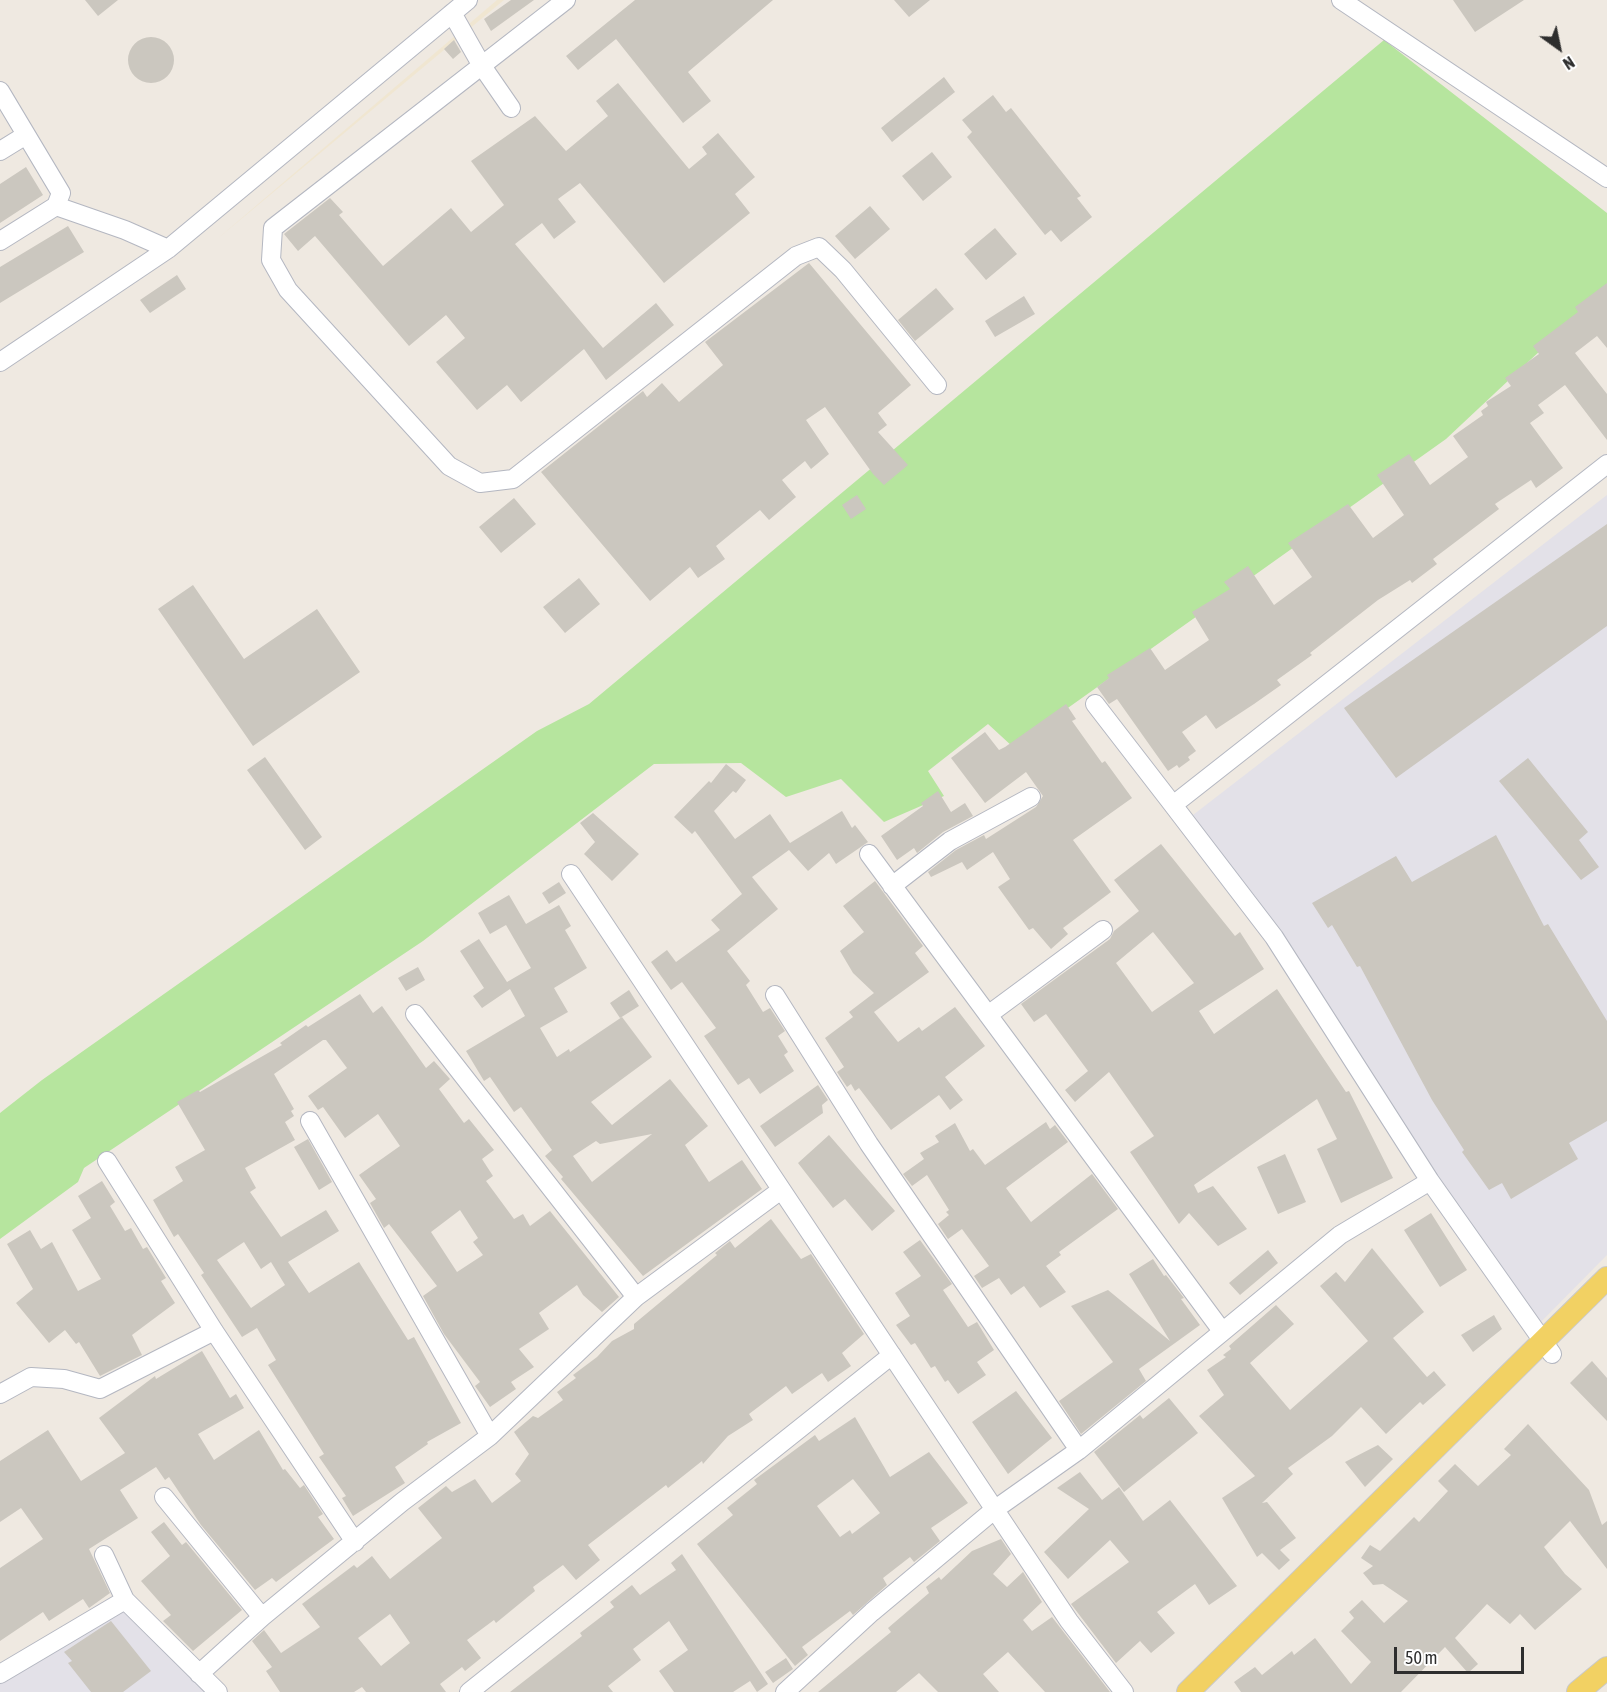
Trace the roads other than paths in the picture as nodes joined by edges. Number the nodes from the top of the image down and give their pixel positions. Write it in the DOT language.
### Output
graph roads {
  1 [pos="468,0"];
  2 [pos="566,0"];
  3 [pos="1341,0"];
  4 [pos="452,13"];
  5 [pos="482,66"];
  6 [pos="0,91"];
  7 [pos="511,108"];
  8 [pos="26,135"];
  9 [pos="0,151"];
  10 [pos="1607,178"];
  11 [pos="57,206"];
  12 [pos="0,241"];
  13 [pos="168,249"];
  14 [pos="0,362"];
  15 [pos="937,385"];
  16 [pos="1607,464"];
  17 [pos="1095,704"];
  18 [pos="1031,797"];
  19 [pos="1173,805"];
  20 [pos="869,854"];
  21 [pos="571,874"];
  22 [pos="892,886"];
  23 [pos="1103,930"];
  24 [pos="775,995"];
  25 [pos="415,1014"];
  26 [pos="988,1014"];
  27 [pos="310,1121"];
  28 [pos="106,1161"];
  29 [pos="1430,1181"];
  30 [pos="781,1190"];
  31 [pos="1607,1278"];
  32 [pos="636,1297"];
  33 [pos="1607,1299"];
  34 [pos="214,1331"];
  35 [pos="1222,1331"];
  36 [pos="1548,1348"];
  37 [pos="892,1355"];
  38 [pos="0,1394"];
  39 [pos="490,1436"];
  40 [pos="1079,1450"];
  41 [pos="164,1497"];
  42 [pos="994,1510"];
  43 [pos="355,1542"];
  44 [pos="104,1555"];
  45 [pos="125,1600"];
  46 [pos="261,1617"];
  47 [pos="1607,1668"];
  48 [pos="0,1674"];
  49 [pos="199,1674"];
  50 [pos="218,1692"];
  51 [pos="469,1692"];
  52 [pos="785,1692"];
  53 [pos="1124,1692"];
  54 [pos="1188,1692"];
  55 [pos="1205,1692"];
  56 [pos="1578,1692"];
  1 -- 4 [label="street"];
  2 -- 5 [label="street"];
  3 -- 10 [label="street"];
  4 -- 5 [label="street"];
  4 -- 13 [label="street"];
  5 -- 7 [label="street"];
  5 -- 15 [label="street"];
  6 -- 8 [label="street"];
  8 -- 9 [label="street"];
  8 -- 11 [label="street"];
  11 -- 12 [label="street"];
  11 -- 13 [label="street"];
  13 -- 14 [label="street"];
  16 -- 19 [label="street"];
  17 -- 19 [label="street"];
  18 -- 22 [label="street"];
  19 -- 29 [label="street"];
  20 -- 22 [label="street"];
  21 -- 30 [label="street"];
  22 -- 26 [label="street"];
  23 -- 26 [label="street"];
  24 -- 40 [label="street"];
  25 -- 32 [label="street"];
  26 -- 35 [label="street"];
  27 -- 39 [label="street"];
  28 -- 34 [label="street"];
  29 -- 35 [label="street"];
  29 -- 36 [label="street"];
  30 -- 32 [label="street"];
  30 -- 37 [label="street"];
  31 -- 36 [label="main road"];
  32 -- 39 [label="street"];
  33 -- 36 [label="main road"];
  34 -- 38 [label="street"];
  34 -- 43 [label="street"];
  35 -- 40 [label="street"];
  36 -- 54 [label="main road"];
  36 -- 55 [label="main road"];
  37 -- 42 [label="street"];
  37 -- 51 [label="street"];
  39 -- 43 [label="street"];
  40 -- 42 [label="street"];
  41 -- 46 [label="street"];
  42 -- 52 [label="street"];
  42 -- 53 [label="street"];
  43 -- 46 [label="street"];
  44 -- 45 [label="street"];
  45 -- 48 [label="street"];
  45 -- 49 [label="street"];
  46 -- 49 [label="street"];
  47 -- 56 [label="main road"];
  49 -- 50 [label="street"];
}
